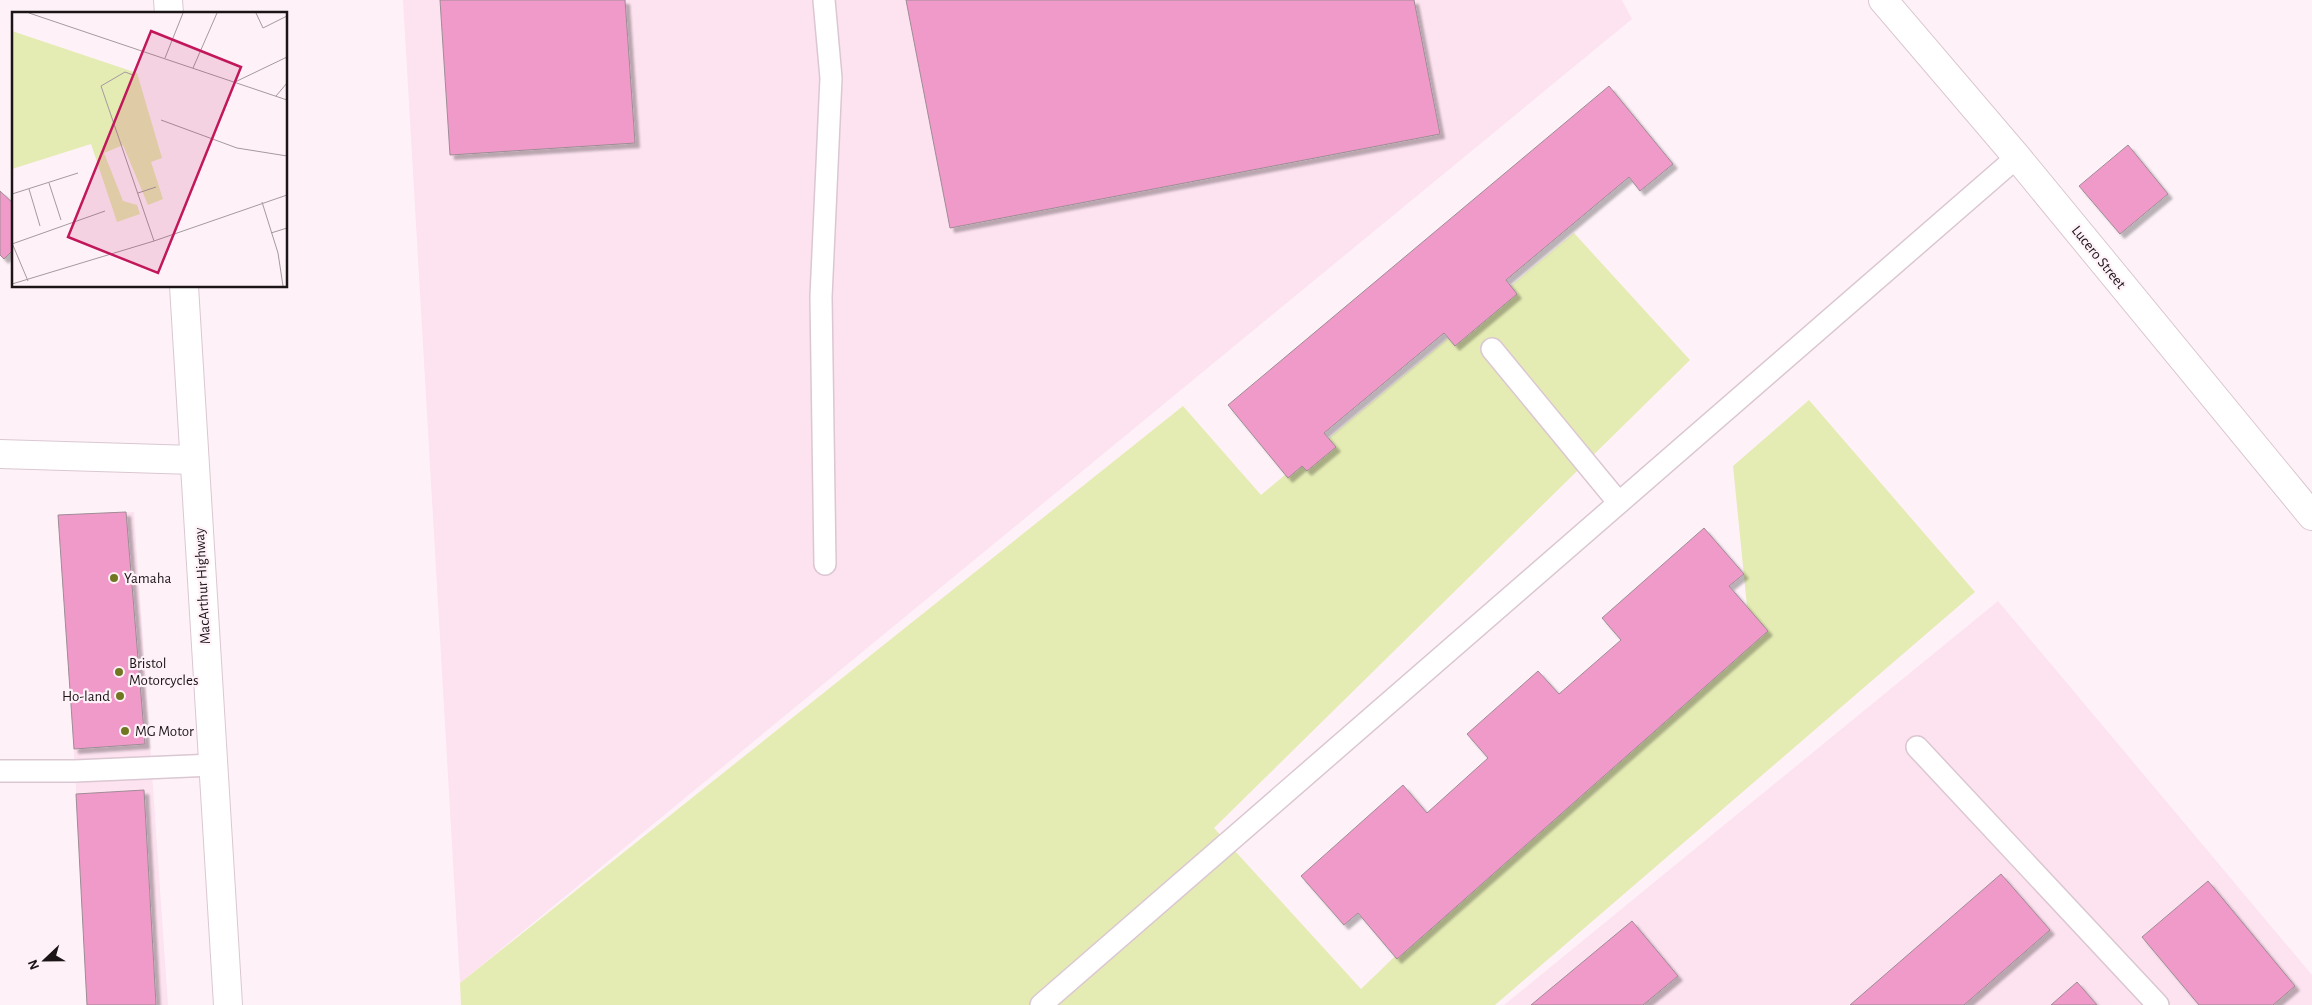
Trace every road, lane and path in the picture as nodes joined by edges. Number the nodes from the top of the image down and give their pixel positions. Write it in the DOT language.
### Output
graph roads {
  1 [pos="824,0"];
  2 [pos="1883,0"];
  3 [pos="2017,157"];
  4 [pos="184,288"];
  5 [pos="1492,349"];
  6 [pos="0,454"];
  7 [pos="194,460"];
  8 [pos="1619,502"];
  9 [pos="2312,516"];
  10 [pos="825,564"];
  11 [pos="1917,747"];
  12 [pos="213,765"];
  13 [pos="0,771"];
  14 [pos="228,1005"];
  15 [pos="1041,1005"];
  16 [pos="2158,1005"];
  1 -- 10 [label="lane"];
  2 -- 3 [label="main road, Lucero Street"];
  3 -- 8 [label="lane"];
  3 -- 9 [label="main road, Lucero Street"];
  4 -- 7 [label="main road, MacArthur Highway"];
  5 -- 8 [label="lane"];
  6 -- 7 [label="main road"];
  7 -- 12 [label="main road, MacArthur Highway"];
  8 -- 15 [label="lane"];
  11 -- 16 [label="lane"];
  12 -- 13 [label="lane"];
  12 -- 14 [label="main road, MacArthur Highway"];
}
